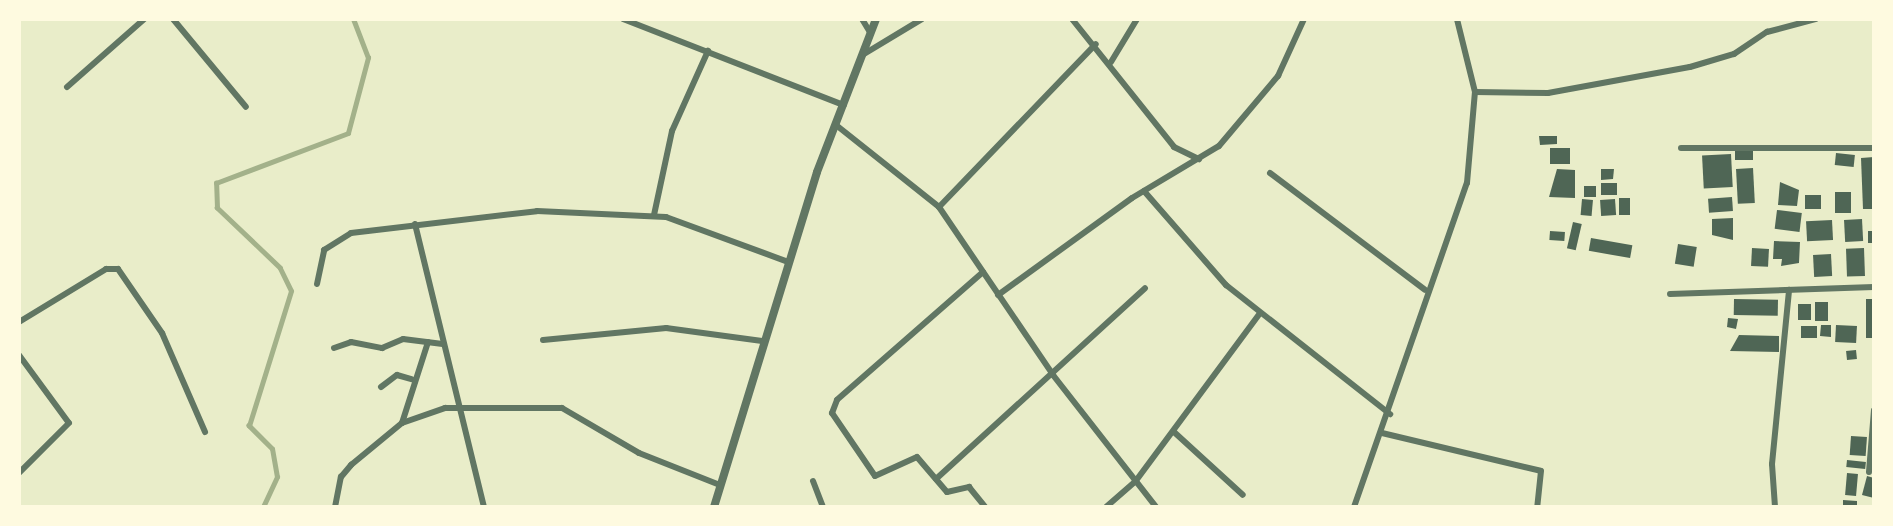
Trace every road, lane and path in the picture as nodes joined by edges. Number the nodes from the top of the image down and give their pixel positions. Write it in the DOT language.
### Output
graph roads {
  1 [pos="144,19"];
  2 [pos="173,19"];
  3 [pos="623,19"];
  4 [pos="862,19"];
  5 [pos="876,19"];
  6 [pos="922,19"];
  7 [pos="1072,19"];
  8 [pos="1137,19"];
  9 [pos="1304,19"];
  10 [pos="1457,19"];
  11 [pos="1816,19"];
  12 [pos="871,34"];
  13 [pos="1096,44"];
  14 [pos="708,51"];
  15 [pos="864,54"];
  16 [pos="1111,62"];
  17 [pos="66,87"];
  18 [pos="1475,92"];
  19 [pos="844,105"];
  20 [pos="246,107"];
  21 [pos="836,125"];
  22 [pos="1681,148"];
  23 [pos="1874,148"];
  24 [pos="1199,159"];
  25 [pos="1270,173"];
  26 [pos="1144,191"];
  27 [pos="939,207"];
  28 [pos="654,215"];
  29 [pos="415,224"];
  30 [pos="788,262"];
  31 [pos="983,272"];
  32 [pos="317,284"];
  33 [pos="1874,287"];
  34 [pos="1144,288"];
  35 [pos="1425,290"];
  36 [pos="1789,290"];
  37 [pos="1670,294"];
  38 [pos="999,295"];
  39 [pos="1260,313"];
  40 [pos="19,323"];
  41 [pos="543,340"];
  42 [pos="762,341"];
  43 [pos="428,342"];
  44 [pos="443,344"];
  45 [pos="334,348"];
  46 [pos="19,355"];
  47 [pos="1053,375"];
  48 [pos="411,379"];
  49 [pos="381,387"];
  50 [pos="1874,410"];
  51 [pos="459,412"];
  52 [pos="1390,414"];
  53 [pos="402,424"];
  54 [pos="205,432"];
  55 [pos="1174,432"];
  56 [pos="1382,433"];
  57 [pos="1869,472"];
  58 [pos="19,473"];
  59 [pos="936,479"];
  60 [pos="813,481"];
  61 [pos="1135,482"];
  62 [pos="720,485"];
  63 [pos="1243,495"];
  64 [pos="335,507"];
  65 [pos="484,507"];
  66 [pos="713,507"];
  67 [pos="823,507"];
  68 [pos="985,507"];
  69 [pos="1106,507"];
  70 [pos="1156,507"];
  71 [pos="1354,507"];
  72 [pos="1537,507"];
  73 [pos="1775,507"];
  1 -- 17 [label="street"];
  2 -- 20 [label="street"];
  3 -- 14 [label="street"];
  4 -- 12 [label="street"];
  5 -- 12 [label="street"];
  6 -- 15 [label="street"];
  7 -- 13 [label="street"];
  8 -- 16 [label="street"];
  9 -- 24 [label="street"];
  10 -- 18 [label="street"];
  11 -- 18 [label="street"];
  12 -- 15 [label="street"];
  13 -- 16 [label="street"];
  13 -- 27 [label="street"];
  14 -- 19 [label="street"];
  14 -- 28 [label="street"];
  15 -- 19 [label="street"];
  16 -- 24 [label="street"];
  18 -- 35 [label="street"];
  19 -- 21 [label="street"];
  21 -- 27 [label="street"];
  21 -- 30 [label="street"];
  22 -- 23 [label="street"];
  24 -- 26 [label="street"];
  25 -- 35 [label="street"];
  26 -- 38 [label="street"];
  26 -- 39 [label="street"];
  27 -- 31 [label="street"];
  28 -- 29 [label="street"];
  28 -- 30 [label="street"];
  29 -- 32 [label="street"];
  29 -- 44 [label="street"];
  30 -- 42 [label="street"];
  31 -- 38 [label="street"];
  31 -- 59 [label="street"];
  33 -- 36 [label="street"];
  34 -- 47 [label="street"];
  35 -- 52 [label="street"];
  36 -- 37 [label="street"];
  36 -- 73 [label="street"];
  38 -- 47 [label="street"];
  39 -- 52 [label="street"];
  39 -- 55 [label="street"];
  40 -- 54 [label="street"];
  41 -- 42 [label="street"];
  42 -- 62 [label="street"];
  43 -- 44 [label="street"];
  43 -- 45 [label="street"];
  43 -- 48 [label="street"];
  44 -- 51 [label="street"];
  46 -- 58 [label="street"];
  47 -- 59 [label="street"];
  47 -- 61 [label="street"];
  48 -- 49 [label="street"];
  48 -- 53 [label="street"];
  50 -- 57 [label="street"];
  51 -- 53 [label="street"];
  51 -- 62 [label="street"];
  51 -- 65 [label="street"];
  52 -- 56 [label="street"];
  53 -- 64 [label="street"];
  55 -- 61 [label="street"];
  55 -- 63 [label="street"];
  56 -- 71 [label="street"];
  56 -- 72 [label="street"];
  59 -- 68 [label="street"];
  60 -- 67 [label="street"];
  61 -- 69 [label="street"];
  61 -- 70 [label="street"];
  62 -- 66 [label="street"];
}
